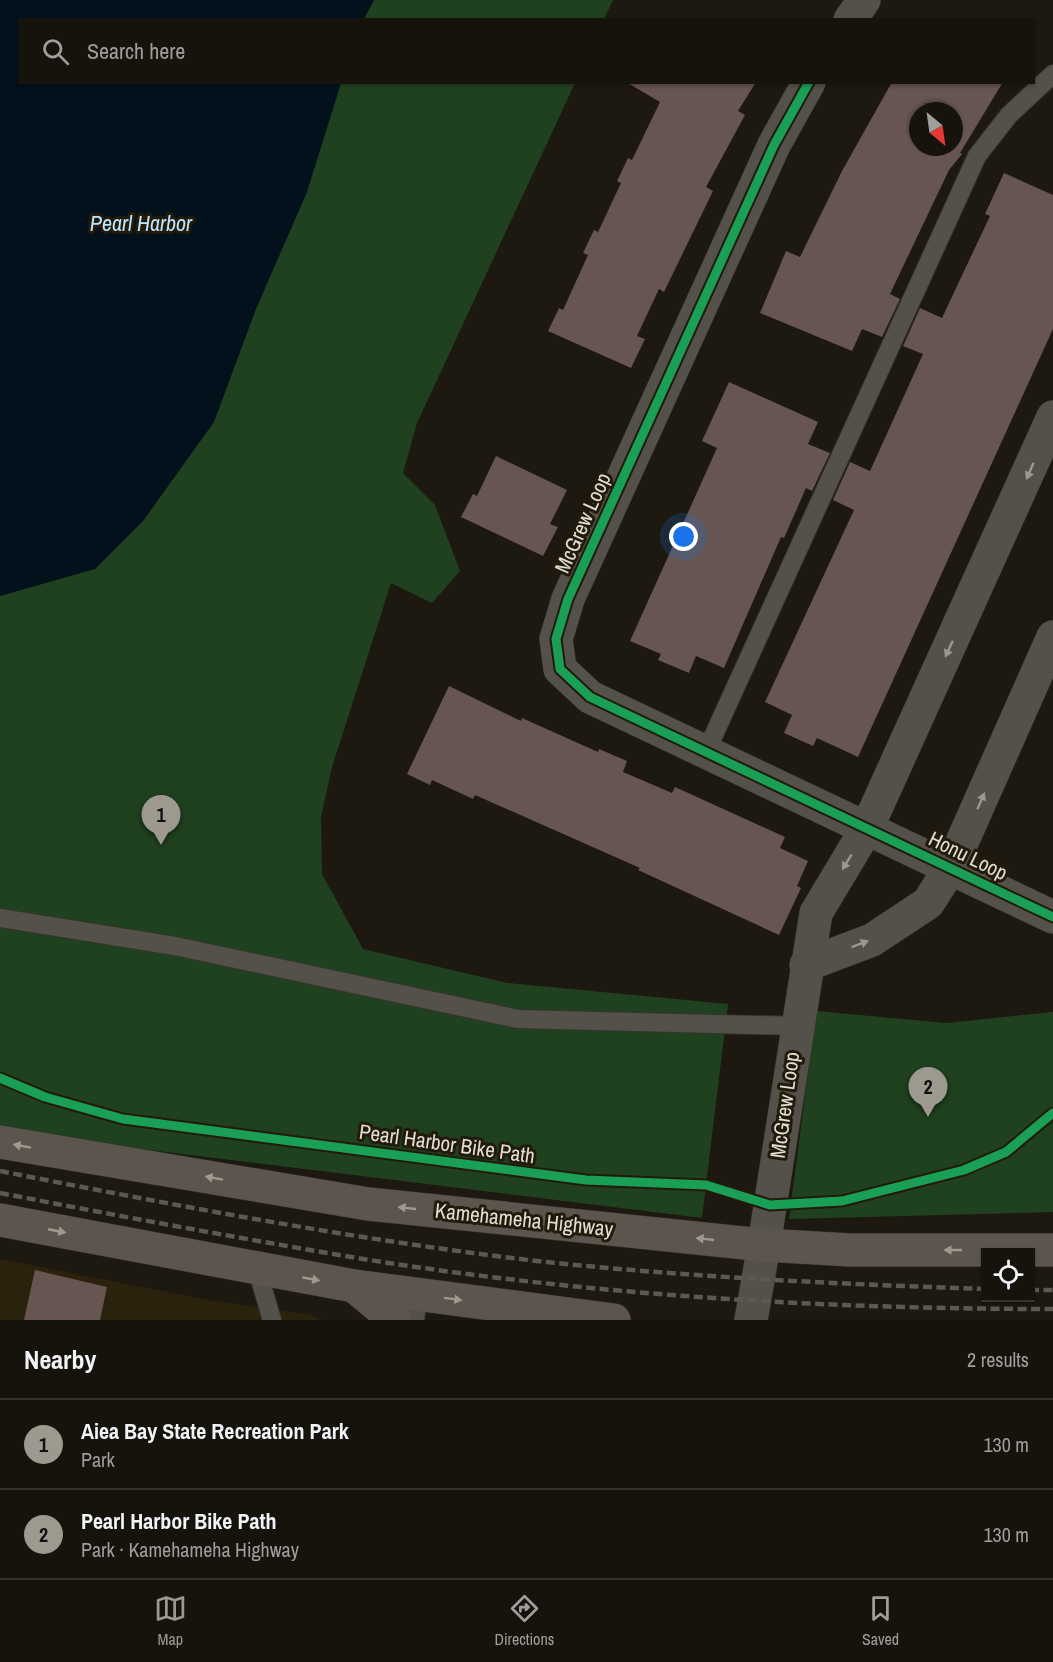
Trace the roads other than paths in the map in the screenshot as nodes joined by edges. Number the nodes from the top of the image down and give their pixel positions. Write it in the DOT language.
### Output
graph roads {
  1 [pos="864,0"];
  2 [pos="851,18"];
  3 [pos="1053,74"];
  4 [pos="807,84"];
  5 [pos="1053,417"];
  6 [pos="1053,637"];
  7 [pos="706,752"];
  8 [pos="867,828"];
  9 [pos="951,867"];
  10 [pos="1053,917"];
  11 [pos="0,918"];
  12 [pos="806,965"];
  13 [pos="797,1026"];
  14 [pos="0,1143"];
  15 [pos="1,1227"];
  16 [pos="764,1245"];
  17 [pos="1053,1250"];
  18 [pos="257,1269"];
  19 [pos="354,1286"];
  20 [pos="417,1307"];
  21 [pos="272,1320"];
  22 [pos="394,1320"];
  23 [pos="614,1320"];
  24 [pos="751,1320"];
  1 -- 2 [label="street"];
  3 -- 7 [label="lane"];
  4 -- 7 [label="street, McGrew Loop"];
  5 -- 8 [label="street, McGrew Loop, one-way"];
  9 -- 6 [label="street, one-way"];
  7 -- 8 [label="street, McGrew Loop"];
  8 -- 9 [label="street, Honu Loop"];
  8 -- 12 [label="street, McGrew Loop, one-way"];
  9 -- 10 [label="street, Honu Loop"];
  12 -- 9 [label="street, one-way"];
  11 -- 13 [label="lane"];
  12 -- 13 [label="street, McGrew Loop"];
  13 -- 16 [label="street, McGrew Loop"];
  16 -- 14 [label="main road, Kamehameha Highway, one-way"];
  15 -- 18 [label="main road, one-way"];
  17 -- 16 [label="main road, Kamehameha Highway, one-way"];
  16 -- 24 [label="street, McGrew Loop"];
  18 -- 19 [label="main road, one-way"];
  18 -- 21 [label="lane"];
  19 -- 20 [label="main road"];
  19 -- 22 [label="main road"];
  20 -- 23 [label="main road, one-way"];
}
